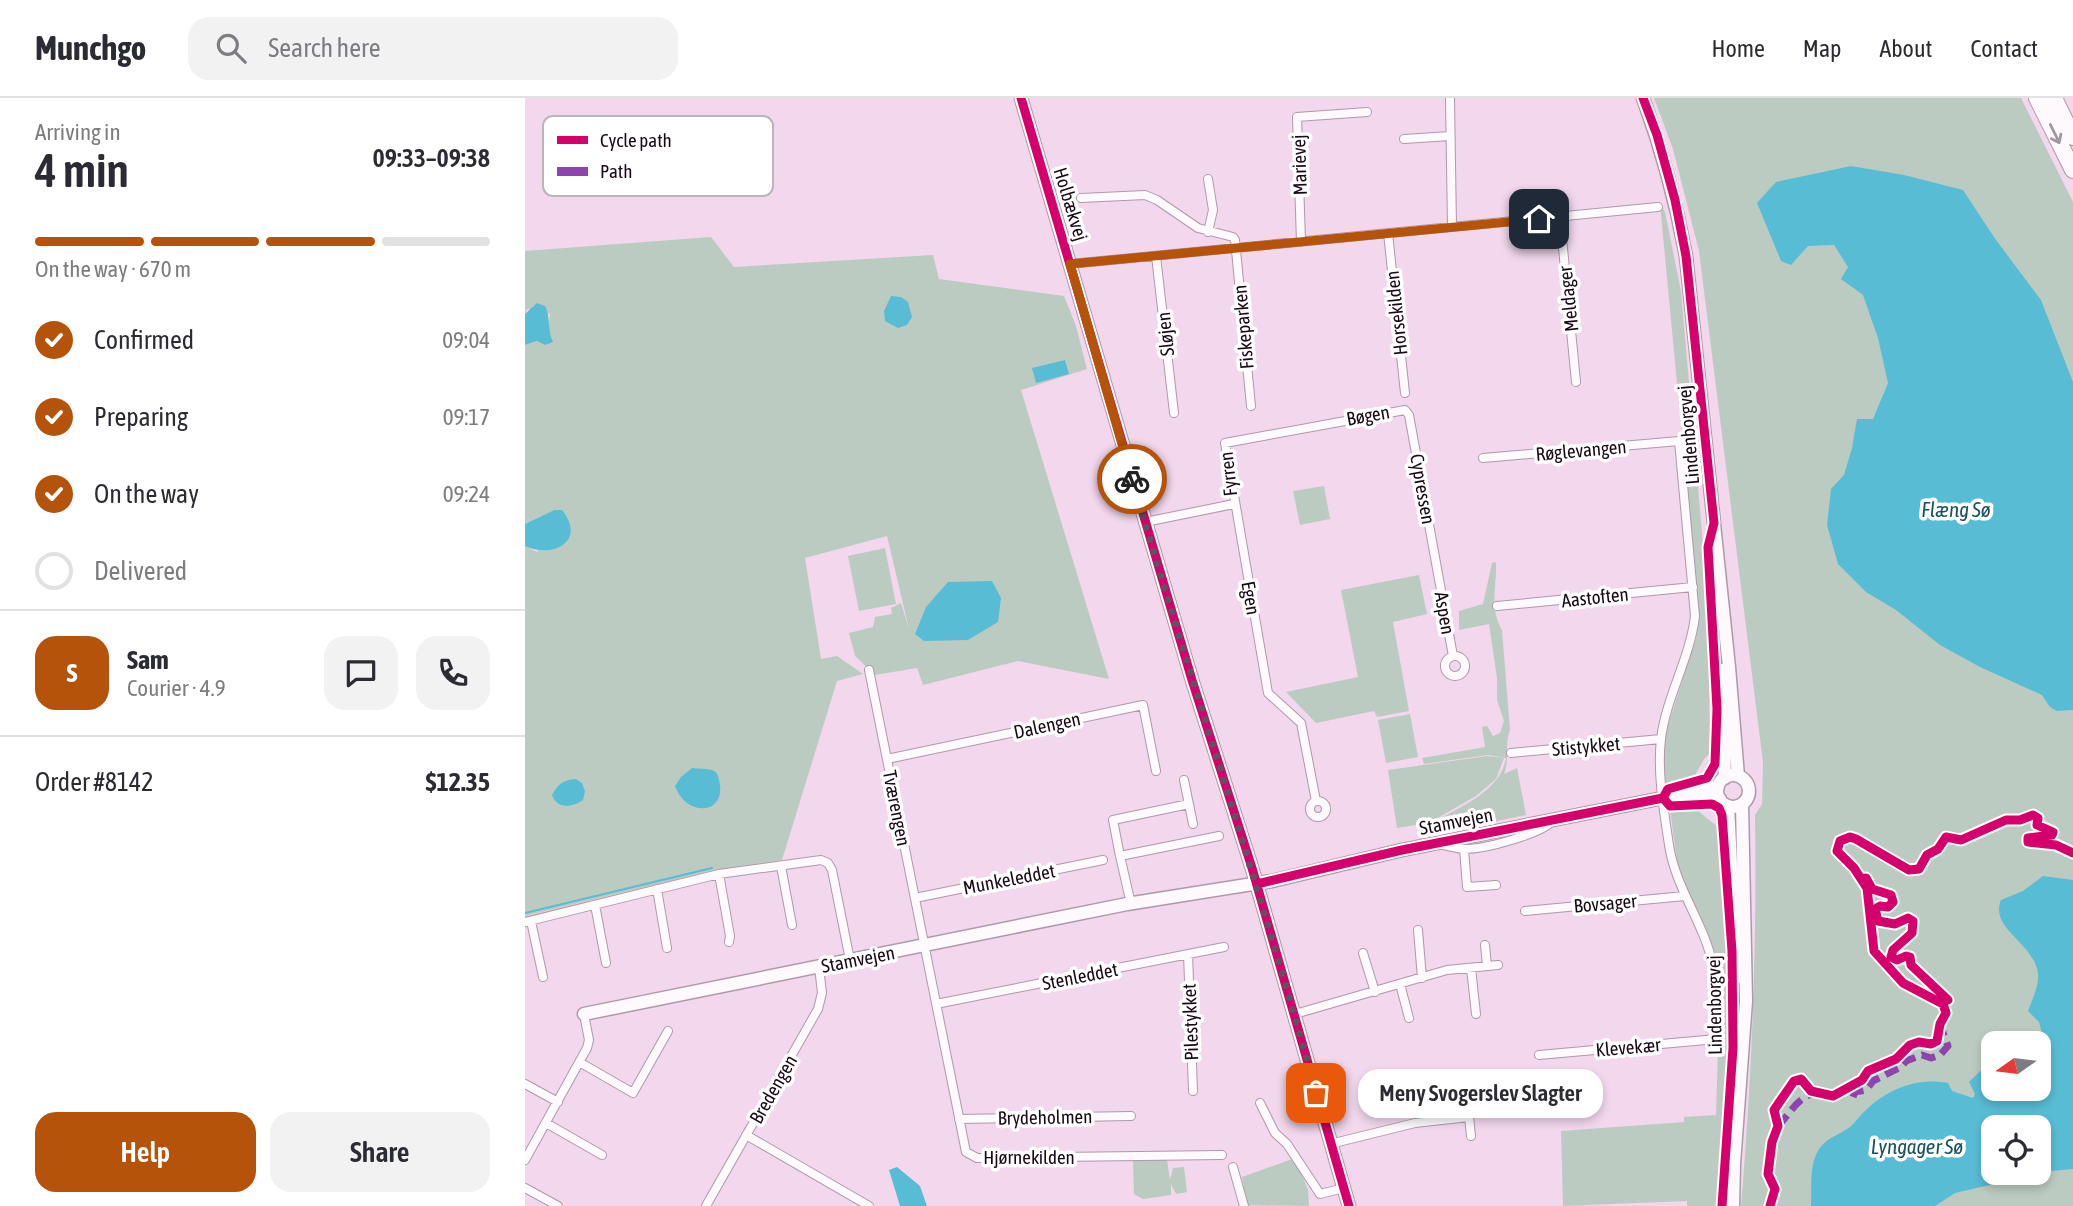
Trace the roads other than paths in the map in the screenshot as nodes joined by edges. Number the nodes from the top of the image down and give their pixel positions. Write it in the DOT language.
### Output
graph roads {
  1 [pos="1021,98"];
  2 [pos="1450,98"];
  3 [pos="1643,98"];
  4 [pos="2037,98"];
  5 [pos="2054,98"];
  6 [pos="1367,112"];
  7 [pos="1450,136"];
  8 [pos="2073,136"];
  9 [pos="1404,139"];
  10 [pos="2073,170"];
  11 [pos="1208,180"];
  12 [pos="1081,198"];
  13 [pos="1658,207"];
  14 [pos="1560,217"];
  15 [pos="1452,227"];
  16 [pos="1208,232"];
  17 [pos="1388,233"];
  18 [pos="1301,242"];
  19 [pos="1236,248"];
  20 [pos="1156,256"];
  21 [pos="1070,264"];
  22 [pos="1576,382"];
  23 [pos="1405,393"];
  24 [pos="1251,406"];
  25 [pos="1405,410"];
  26 [pos="1174,413"];
  27 [pos="1269,433"];
  28 [pos="1483,458"];
  29 [pos="1234,504"];
  30 [pos="1145,522"];
  31 [pos="1437,570"];
  32 [pos="1693,587"];
  33 [pos="1497,606"];
  34 [pos="1453,656"];
  35 [pos="869,670"];
  36 [pos="1661,739"];
  37 [pos="1511,753"];
  38 [pos="887,758"];
  39 [pos="1156,771"];
  40 [pos="1184,780"];
  41 [pos="1728,792"];
  42 [pos="1663,798"];
  43 [pos="1316,801"];
  44 [pos="1189,804"];
  45 [pos="1555,819"];
  46 [pos="1193,824"];
  47 [pos="1219,836"];
  48 [pos="1436,843"];
  49 [pos="1464,849"];
  50 [pos="1120,856"];
  51 [pos="1103,860"];
  52 [pos="781,866"];
  53 [pos="719,874"];
  54 [pos="1257,884"];
  55 [pos="1496,885"];
  56 [pos="657,889"];
  57 [pos="1685,896"];
  58 [pos="915,898"];
  59 [pos="1131,904"];
  60 [pos="595,905"];
  61 [pos="1525,911"];
  62 [pos="528,921"];
  63 [pos="792,925"];
  64 [pos="1418,930"];
  65 [pos="729,942"];
  66 [pos="924,945"];
  67 [pos="1485,945"];
  68 [pos="1224,947"];
  69 [pos="667,948"];
  70 [pos="1363,953"];
  71 [pos="1188,954"];
  72 [pos="850,960"];
  73 [pos="606,963"];
  74 [pos="1498,965"];
  75 [pos="1487,966"];
  76 [pos="819,967"];
  77 [pos="1471,968"];
  78 [pos="543,977"];
  79 [pos="1422,978"];
  80 [pos="1400,984"];
  81 [pos="1375,992"];
  82 [pos="936,1004"];
  83 [pos="584,1014"];
  84 [pos="1295,1014"];
  85 [pos="1476,1014"];
  86 [pos="1409,1017"];
  87 [pos="668,1031"];
  88 [pos="1539,1055"];
  89 [pos="580,1063"];
  90 [pos="525,1084"];
  91 [pos="1467,1090"];
  92 [pos="1193,1091"];
  93 [pos="558,1102"];
  94 [pos="1260,1103"];
  95 [pos="1131,1116"];
  96 [pos="1469,1117"];
  97 [pos="959,1119"];
  98 [pos="546,1123"];
  99 [pos="746,1135"];
  100 [pos="1471,1136"];
  101 [pos="1331,1144"];
  102 [pos="602,1155"];
  103 [pos="1221,1155"];
  104 [pos="525,1160"];
  105 [pos="1734,1164"];
  106 [pos="1233,1167"];
  107 [pos="525,1188"];
  108 [pos="1344,1188"];
  109 [pos="558,1206"];
  110 [pos="706,1206"];
  111 [pos="869,1206"];
  112 [pos="1244,1206"];
  113 [pos="1349,1206"];
  114 [pos="1727,1206"];
  115 [pos="1733,1206"];
  1 -- 21 [label="street, Holbækvej"];
  2 -- 7 [label="street"];
  3 -- 41 [label="street, Lindenborgvej"];
  4 -- 10 [label="highway, one-way"];
  5 -- 8 [label="highway"];
  6 -- 18 [label="street, Marievej"];
  7 -- 9 [label="street"];
  7 -- 15 [label="street"];
  11 -- 16 [label="street"];
  12 -- 16 [label="street"];
  13 -- 14 [label="street"];
  14 -- 15 [label="street"];
  14 -- 22 [label="street, Meldager"];
  15 -- 17 [label="street"];
  16 -- 19 [label="street"];
  17 -- 18 [label="street"];
  17 -- 23 [label="street, Horsekilden"];
  18 -- 19 [label="street"];
  19 -- 20 [label="street"];
  19 -- 24 [label="street, Fiskeparken"];
  20 -- 21 [label="street"];
  20 -- 26 [label="street, Sløjen"];
  21 -- 30 [label="street, Holbækvej"];
  25 -- 27 [label="street, Bøgen"];
  25 -- 31 [label="street, Cypressen"];
  27 -- 29 [label="street, Fyrren"];
  28 -- 32 [label="street, Røglevangen"];
  29 -- 30 [label="street, Fyrren"];
  29 -- 43 [label="street, Egen"];
  30 -- 54 [label="street, Holbækvej"];
  31 -- 34 [label="street, Aspen"];
  32 -- 33 [label="street, Aastoften"];
  32 -- 36 [label="street"];
  35 -- 38 [label="street, Tværengen"];
  36 -- 37 [label="street, Stistykket"];
  36 -- 42 [label="street"];
  38 -- 39 [label="street, Dalengen"];
  38 -- 58 [label="street, Tværengen"];
  40 -- 44 [label="street"];
  41 -- 42 [label="street, Stamvejen"];
  41 -- 105 [label="street, Lindenborgvej"];
  42 -- 45 [label="street, Stamvejen"];
  42 -- 57 [label="street"];
  44 -- 46 [label="street"];
  44 -- 50 [label="street"];
  45 -- 48 [label="street, Stamvejen"];
  45 -- 49 [label="street"];
  47 -- 50 [label="street"];
  48 -- 49 [label="street"];
  48 -- 54 [label="street, Stamvejen"];
  49 -- 55 [label="street"];
  50 -- 59 [label="street"];
  51 -- 58 [label="street, Munkeleddet"];
  52 -- 53 [label="street"];
  52 -- 63 [label="street"];
  52 -- 72 [label="street"];
  53 -- 56 [label="street"];
  53 -- 65 [label="street"];
  54 -- 59 [label="street, Stamvejen"];
  54 -- 84 [label="street, Holbækvej"];
  56 -- 60 [label="street"];
  56 -- 69 [label="street"];
  57 -- 61 [label="street, Bovsager"];
  57 -- 88 [label="street, Klevekær"];
  58 -- 66 [label="street, Tværengen"];
  59 -- 66 [label="street, Stamvejen"];
  60 -- 62 [label="street"];
  60 -- 73 [label="street"];
  62 -- 78 [label="street"];
  64 -- 79 [label="street"];
  66 -- 72 [label="street, Stamvejen"];
  66 -- 82 [label="street, Hjørnekilden"];
  67 -- 75 [label="street"];
  68 -- 71 [label="street, Stenleddet"];
  70 -- 81 [label="street"];
  71 -- 82 [label="street, Stenleddet"];
  71 -- 92 [label="street, Pilestykket"];
  72 -- 76 [label="street, Stamvejen"];
  74 -- 75 [label="street"];
  75 -- 77 [label="street"];
  76 -- 83 [label="street, Stamvejen"];
  76 -- 99 [label="street, Bredengen"];
  77 -- 79 [label="street"];
  77 -- 85 [label="street"];
  79 -- 80 [label="street"];
  80 -- 81 [label="street"];
  80 -- 86 [label="street"];
  81 -- 84 [label="street"];
  82 -- 97 [label="street, Hjørnekilden"];
  83 -- 89 [label="street"];
  84 -- 101 [label="street, Holbækvej"];
  87 -- 89 [label="street"];
  89 -- 93 [label="street"];
  90 -- 93 [label="street"];
  91 -- 96 [label="street"];
  93 -- 98 [label="street"];
  94 -- 108 [label="street"];
  95 -- 97 [label="street, Brydeholmen"];
  96 -- 100 [label="street"];
  96 -- 101 [label="street"];
  97 -- 103 [label="street, Hjørnekilden"];
  98 -- 102 [label="street"];
  98 -- 104 [label="street"];
  99 -- 110 [label="street, Bredengen"];
  99 -- 111 [label="street"];
  101 -- 108 [label="street, Holbækvej"];
  105 -- 114 [label="street, Lindenborgvej"];
  105 -- 115 [label="street, Lindenborgvej"];
  106 -- 112 [label="street"];
  107 -- 109 [label="street"];
  108 -- 113 [label="street, Holbækvej"];
}
